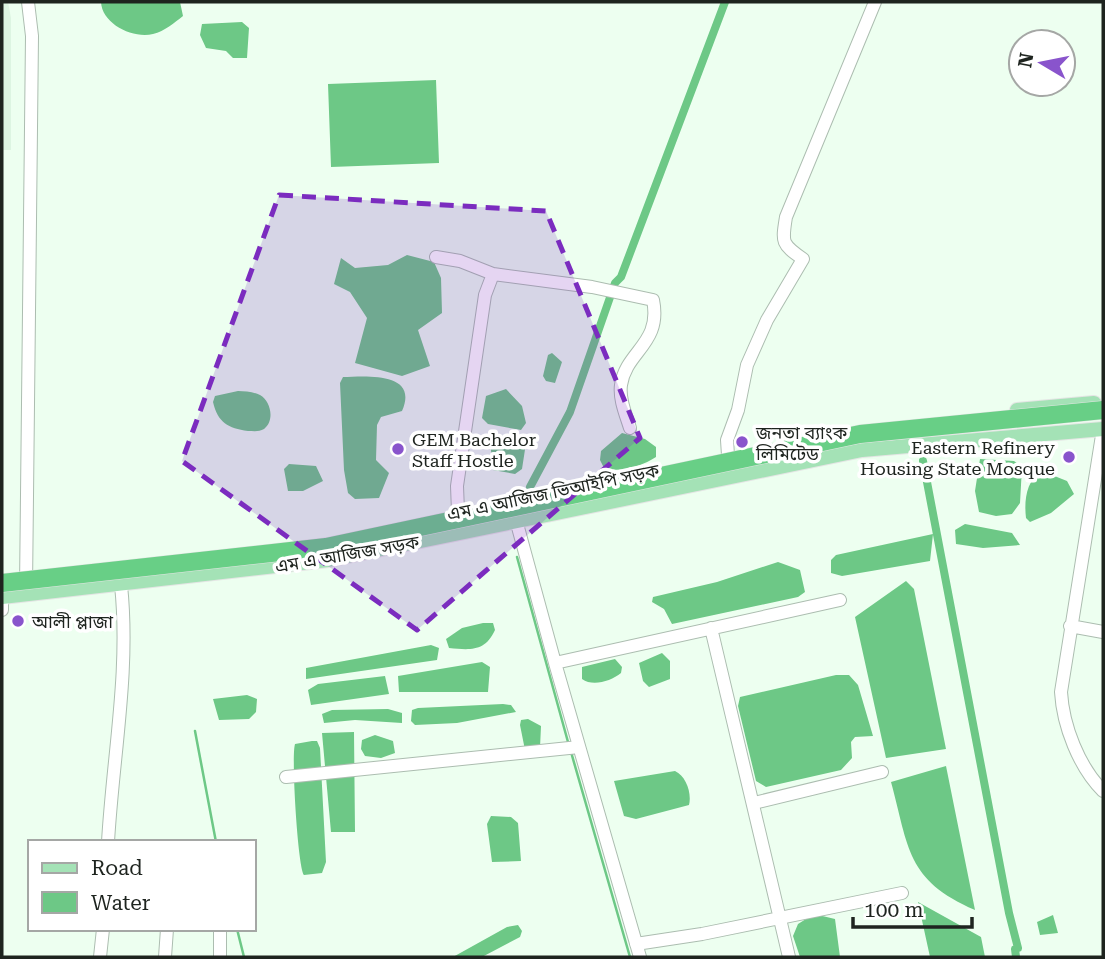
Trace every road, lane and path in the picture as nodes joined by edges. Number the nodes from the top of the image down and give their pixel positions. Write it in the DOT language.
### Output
graph roads {
  1 [pos="29,2"];
  2 [pos="875,2"];
  3 [pos="436,257"];
  4 [pos="493,274"];
  5 [pos="1103,402"];
  6 [pos="1103,410"];
  7 [pos="1103,420"];
  8 [pos="630,428"];
  9 [pos="1103,429"];
  10 [pos="728,455"];
  11 [pos="458,511"];
  12 [pos="516,520"];
  13 [pos="25,576"];
  14 [pos="2,578"];
  15 [pos="2,583"];
  16 [pos="121,584"];
  17 [pos="26,595"];
  18 [pos="2,596"];
  19 [pos="840,600"];
  20 [pos="2,610"];
  21 [pos="1070,626"];
  22 [pos="710,628"];
  23 [pos="1103,632"];
  24 [pos="555,663"];
  25 [pos="579,747"];
  26 [pos="882,772"];
  27 [pos="286,777"];
  28 [pos="1103,791"];
  29 [pos="754,803"];
  30 [pos="108,840"];
  31 [pos="902,893"];
  32 [pos="779,918"];
  33 [pos="103,931"];
  34 [pos="167,931"];
  35 [pos="220,931"];
  36 [pos="636,944"];
  37 [pos="100,957"];
  38 [pos="165,957"];
  39 [pos="220,957"];
  40 [pos="640,957"];
  41 [pos="789,957"];
  1 -- 13 [label="street"];
  2 -- 10 [label="street"];
  3 -- 4 [label="street"];
  4 -- 8 [label="street"];
  4 -- 11 [label="street"];
  5 -- 10 [label="main road, এম এ আজিজ ভিআইপি সড়ক"];
  6 -- 15 [label="highway, bridge"];
  7 -- 18 [label="highway"];
  9 -- 12 [label="main road, এম এ আজিজ সড়ক"];
  9 -- 21 [label="street"];
  10 -- 11 [label="main road, এম এ আজিজ ভিআইপি সড়ক"];
  11 -- 13 [label="main road, এম এ আজিজ ভিআইপি সড়ক"];
  12 -- 16 [label="main road, এম এ আজিজ সড়ক"];
  12 -- 24 [label="street"];
  13 -- 14 [label="main road, এম এ আজিজ ভিআইপি সড়ক"];
  13 -- 17 [label="street"];
  16 -- 17 [label="main road, এম এ আজিজ সড়ক"];
  16 -- 30 [label="street"];
  17 -- 18 [label="main road, এম এ আজিজ সড়ক"];
  18 -- 20 [label="street"];
  19 -- 22 [label="street"];
  21 -- 23 [label="street"];
  21 -- 28 [label="street"];
  22 -- 24 [label="street"];
  22 -- 29 [label="street"];
  24 -- 25 [label="street"];
  25 -- 27 [label="street"];
  25 -- 36 [label="street"];
  26 -- 29 [label="street"];
  29 -- 32 [label="street"];
  31 -- 32 [label="street"];
  32 -- 36 [label="street"];
  32 -- 41 [label="street"];
  33 -- 37 [label="street"];
  34 -- 38 [label="street"];
  35 -- 39 [label="street"];
  36 -- 40 [label="street"];
}
